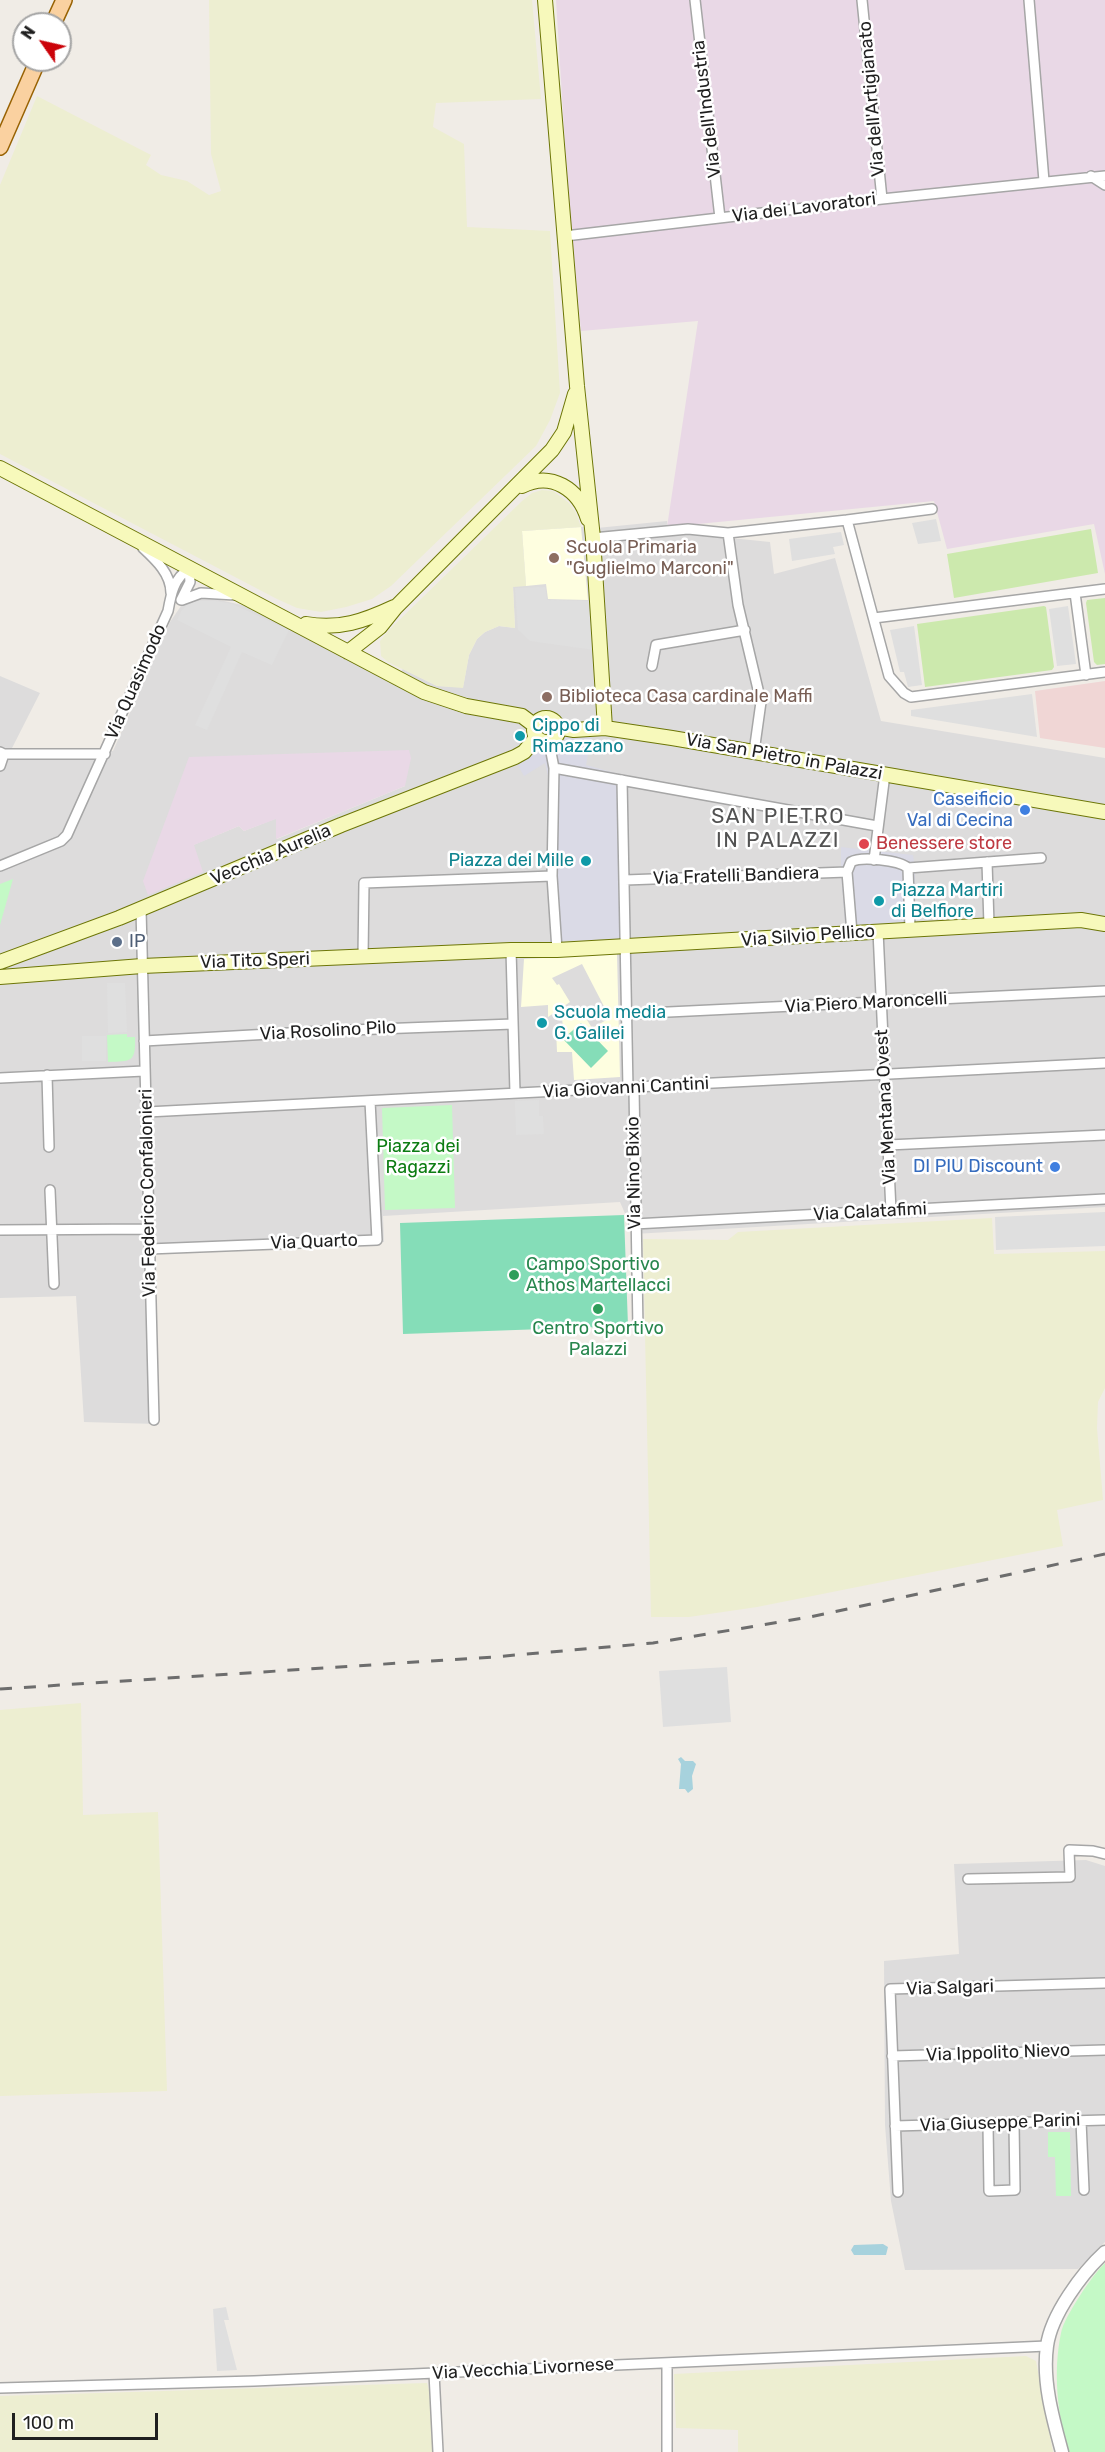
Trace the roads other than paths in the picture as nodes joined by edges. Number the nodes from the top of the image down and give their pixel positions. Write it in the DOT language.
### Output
graph roads {
  1 [pos="545,0"];
  2 [pos="694,0"];
  3 [pos="862,0"];
  4 [pos="1029,0"];
  5 [pos="33,72"];
  6 [pos="0,147"];
  7 [pos="1091,176"];
  8 [pos="1105,176"];
  9 [pos="1044,181"];
  10 [pos="1105,185"];
  11 [pos="882,199"];
  12 [pos="720,218"];
  13 [pos="565,236"];
  14 [pos="577,386"];
  15 [pos="0,468"];
  16 [pos="513,491"];
  17 [pos="932,508"];
  18 [pos="847,520"];
  19 [pos="728,533"];
  20 [pos="593,538"];
  21 [pos="134,540"];
  22 [pos="189,569"];
  23 [pos="1105,589"];
  24 [pos="1075,593"];
  25 [pos="171,596"];
  26 [pos="242,596"];
  27 [pos="181,600"];
  28 [pos="396,607"];
  29 [pos="168,611"];
  30 [pos="874,618"];
  31 [pos="366,620"];
  32 [pos="291,622"];
  33 [pos="745,630"];
  34 [pos="346,651"];
  35 [pos="652,666"];
  36 [pos="1105,672"];
  37 [pos="1086,675"];
  38 [pos="558,727"];
  39 [pos="605,728"];
  40 [pos="540,735"];
  41 [pos="754,752"];
  42 [pos="2,753"];
  43 [pos="105,754"];
  44 [pos="0,766"];
  45 [pos="554,768"];
  46 [pos="885,774"];
  47 [pos="622,780"];
  48 [pos="1105,812"];
  49 [pos="877,825"];
  50 [pos="1041,858"];
  51 [pos="874,860"];
  52 [pos="987,862"];
  53 [pos="0,866"];
  54 [pos="908,868"];
  55 [pos="847,872"];
  56 [pos="552,876"];
  57 [pos="626,880"];
  58 [pos="141,909"];
  59 [pos="1105,924"];
  60 [pos="989,925"];
  61 [pos="910,929"];
  62 [pos="878,931"];
  63 [pos="852,933"];
  64 [pos="40,946"];
  65 [pos="627,947"];
  66 [pos="511,950"];
  67 [pos="557,950"];
  68 [pos="363,957"];
  69 [pos="0,962"];
  70 [pos="142,966"];
  71 [pos="47,973"];
  72 [pos="0,977"];
  73 [pos="1105,991"];
  74 [pos="882,1002"];
  75 [pos="627,1014"];
  76 [pos="513,1024"];
  77 [pos="144,1041"];
  78 [pos="1105,1064"];
  79 [pos="144,1071"];
  80 [pos="885,1074"];
  81 [pos="47,1075"];
  82 [pos="0,1078"];
  83 [pos="631,1088"];
  84 [pos="515,1093"];
  85 [pos="370,1101"];
  86 [pos="147,1112"];
  87 [pos="1105,1135"];
  88 [pos="888,1145"];
  89 [pos="49,1147"];
  90 [pos="50,1190"];
  91 [pos="1105,1199"];
  92 [pos="891,1211"];
  93 [pos="634,1224"];
  94 [pos="52,1229"];
  95 [pos="149,1229"];
  96 [pos="0,1230"];
  97 [pos="149,1249"];
  98 [pos="54,1284"];
  99 [pos="638,1330"];
  100 [pos="154,1420"];
  101 [pos="1105,1847"];
  102 [pos="1093,1851"];
  103 [pos="1105,1854"];
  104 [pos="968,1879"];
  105 [pos="1105,1983"];
  106 [pos="1105,2050"];
  107 [pos="892,2056"];
  108 [pos="1105,2120"];
  109 [pos="1081,2121"];
  110 [pos="1014,2123"];
  111 [pos="988,2124"];
  112 [pos="895,2126"];
  113 [pos="1084,2190"];
  114 [pos="898,2192"];
  115 [pos="1105,2252"];
  116 [pos="1047,2346"];
  117 [pos="667,2362"];
  118 [pos="434,2373"];
  119 [pos="0,2388"];
  120 [pos="438,2452"];
  121 [pos="667,2452"];
  122 [pos="1062,2452"];
  1 -- 13 [label="main road"];
  2 -- 12 [label="street, Via dell'Industria"];
  3 -- 11 [label="street, Via dell'Artigianato"];
  4 -- 9 [label="street"];
  5 -- 6 [label="main road"];
  7 -- 8 [label="street, Via dei Lavoratori"];
  7 -- 9 [label="street, Via dei Lavoratori"];
  7 -- 10 [label="street"];
  9 -- 11 [label="street, Via dei Lavoratori"];
  11 -- 12 [label="street, Via dei Lavoratori"];
  12 -- 13 [label="street, Via dei Lavoratori"];
  13 -- 14 [label="main road"];
  14 -- 16 [label="main road"];
  14 -- 20 [label="main road"];
  15 -- 21 [label="main road"];
  16 -- 20 [label="main road"];
  16 -- 28 [label="main road"];
  17 -- 18 [label="street"];
  18 -- 19 [label="street"];
  18 -- 30 [label="street"];
  19 -- 20 [label="street"];
  19 -- 33 [label="street"];
  20 -- 39 [label="main road"];
  21 -- 22 [label="main road"];
  21 -- 25 [label="street"];
  22 -- 25 [label="street, Via Quasimodo"];
  22 -- 26 [label="main road"];
  22 -- 27 [label="street"];
  23 -- 24 [label="street"];
  24 -- 30 [label="street"];
  24 -- 37 [label="street"];
  25 -- 29 [label="street, Via Quasimodo"];
  26 -- 27 [label="street, Via Quasimodo"];
  26 -- 32 [label="main road"];
  27 -- 29 [label="street, Via Quasimodo"];
  28 -- 31 [label="main road"];
  28 -- 34 [label="main road"];
  29 -- 43 [label="street, Via Quasimodo"];
  30 -- 37 [label="street"];
  31 -- 32 [label="main road"];
  31 -- 34 [label="main road"];
  32 -- 34 [label="main road"];
  33 -- 35 [label="street"];
  33 -- 41 [label="street"];
  34 -- 40 [label="main road"];
  36 -- 37 [label="street"];
  38 -- 39 [label="main road"];
  38 -- 40 [label="main road, Vecchia Aurelia"];
  38 -- 40 [label="main road"];
  39 -- 41 [label="main road, Via San Pietro in Palazzi"];
  40 -- 45 [label="street"];
  40 -- 58 [label="main road, Vecchia Aurelia"];
  41 -- 46 [label="main road, Via San Pietro in Palazzi"];
  42 -- 43 [label="street"];
  42 -- 44 [label="street"];
  43 -- 53 [label="street, Via Quasimodo"];
  45 -- 47 [label="street"];
  45 -- 56 [label="street"];
  46 -- 48 [label="main road, Via San Pietro in Palazzi"];
  46 -- 49 [label="street"];
  47 -- 49 [label="street"];
  47 -- 57 [label="street"];
  49 -- 51 [label="street"];
  50 -- 52 [label="street"];
  51 -- 54 [label="street"];
  51 -- 55 [label="street"];
  52 -- 54 [label="street"];
  52 -- 60 [label="street"];
  54 -- 61 [label="street"];
  55 -- 57 [label="street, Via Fratelli Bandiera"];
  55 -- 63 [label="street"];
  56 -- 67 [label="street"];
  56 -- 68 [label="street"];
  57 -- 65 [label="street"];
  58 -- 64 [label="main road, Vecchia Aurelia"];
  58 -- 70 [label="street, Via Federico Confalonieri"];
  59 -- 60 [label="main road, Via Silvio Pellico"];
  60 -- 61 [label="main road, Via Silvio Pellico"];
  61 -- 62 [label="main road, Via Silvio Pellico"];
  62 -- 63 [label="main road, Via Silvio Pellico"];
  62 -- 74 [label="street, Via Mentana Ovest"];
  63 -- 65 [label="main road, Via Silvio Pellico"];
  64 -- 69 [label="main road, Vecchia Aurelia"];
  64 -- 71 [label="main road"];
  65 -- 67 [label="main road, Via Silvio Pellico"];
  65 -- 75 [label="street, Via Nino Bixio"];
  66 -- 67 [label="main road, Via Silvio Pellico"];
  66 -- 68 [label="main road, Via Tito Speri"];
  66 -- 76 [label="street"];
  68 -- 70 [label="main road, Via Tito Speri"];
  70 -- 71 [label="main road, Via Tito Speri"];
  70 -- 77 [label="street, Via Federico Confalonieri"];
  71 -- 72 [label="main road, Via Tito Speri"];
  73 -- 74 [label="street, Via Piero Maroncelli"];
  74 -- 75 [label="street, Via Piero Maroncelli"];
  74 -- 80 [label="street, Via Mentana Ovest"];
  75 -- 83 [label="street, Via Nino Bixio"];
  76 -- 77 [label="street, Via Rosolino Pilo"];
  76 -- 84 [label="street"];
  77 -- 79 [label="street, Via Federico Confalonieri"];
  78 -- 80 [label="street, Via Giovanni Cantini"];
  79 -- 81 [label="street"];
  79 -- 86 [label="street, Via Federico Confalonieri"];
  80 -- 83 [label="street, Via Giovanni Cantini"];
  80 -- 88 [label="street, Via Mentana Ovest"];
  81 -- 82 [label="street"];
  81 -- 89 [label="street"];
  83 -- 84 [label="street, Via Giovanni Cantini"];
  83 -- 93 [label="street, Via Nino Bixio"];
  84 -- 85 [label="street, Via Giovanni Cantini"];
  85 -- 86 [label="street, Via Giovanni Cantini"];
  85 -- 97 [label="street, Via Quarto"];
  86 -- 95 [label="street, Via Federico Confalonieri"];
  87 -- 88 [label="street"];
  88 -- 92 [label="street, Via Mentana Ovest"];
  90 -- 94 [label="street"];
  91 -- 92 [label="street, Via Calatafimi"];
  92 -- 93 [label="street, Via Calatafimi"];
  93 -- 99 [label="street, Via Nino Bixio"];
  94 -- 95 [label="street"];
  94 -- 96 [label="street"];
  94 -- 98 [label="street"];
  95 -- 97 [label="street, Via Federico Confalonieri"];
  97 -- 100 [label="street, Via Federico Confalonieri"];
  101 -- 102 [label="street"];
  102 -- 103 [label="street"];
  102 -- 104 [label="street"];
  105 -- 107 [label="street, Via Salgari"];
  106 -- 107 [label="street, Via Ippolito Nievo"];
  107 -- 112 [label="street, Via Salgari"];
  108 -- 109 [label="street, Via Giuseppe Parini"];
  109 -- 110 [label="street, Via Giuseppe Parini"];
  109 -- 113 [label="street"];
  110 -- 111 [label="street, Via Giuseppe Parini"];
  110 -- 111 [label="street"];
  111 -- 112 [label="street, Via Giuseppe Parini"];
  112 -- 114 [label="street, Via Salgari"];
  115 -- 116 [label="street"];
  116 -- 117 [label="street, Via Vecchia Livornese"];
  116 -- 122 [label="street"];
  117 -- 118 [label="street, Via Vecchia Livornese"];
  117 -- 121 [label="street"];
  118 -- 119 [label="street, Via Vecchia Livornese"];
  118 -- 120 [label="street"];
}
